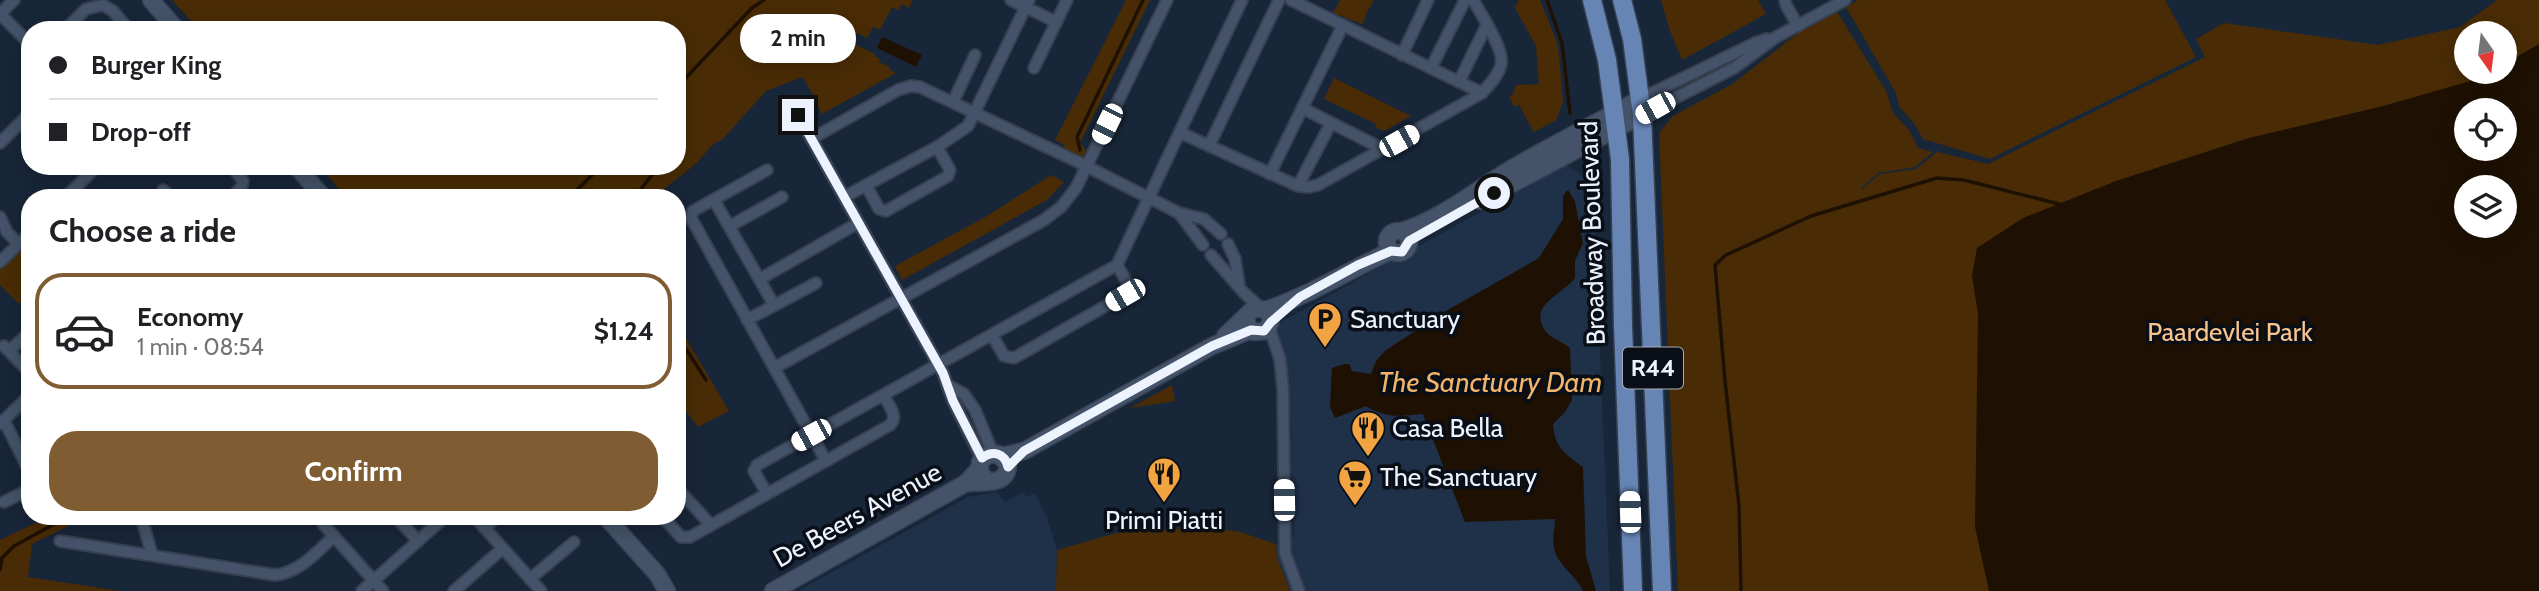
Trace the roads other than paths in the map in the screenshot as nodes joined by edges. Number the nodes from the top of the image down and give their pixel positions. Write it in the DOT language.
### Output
graph roads {
  1 [pos="14,0"];
  2 [pos="151,0"];
  3 [pos="1011,0"];
  4 [pos="1067,0"];
  5 [pos="1167,0"];
  6 [pos="1242,0"];
  7 [pos="1279,0"];
  8 [pos="1291,0"];
  9 [pos="1428,0"];
  10 [pos="1465,0"];
  11 [pos="1473,0"];
  12 [pos="1592,0"];
  13 [pos="1622,0"];
  14 [pos="1845,0"];
  15 [pos="1783,2"];
  16 [pos="1027,4"];
  17 [pos="0,14"];
  18 [pos="74,21"];
  19 [pos="122,21"];
  20 [pos="169,21"];
  21 [pos="1056,22"];
  22 [pos="1487,24"];
  23 [pos="1343,25"];
  24 [pos="1798,26"];
  25 [pos="21,35"];
  26 [pos="975,55"];
  27 [pos="1402,55"];
  28 [pos="1034,68"];
  29 [pos="1431,68"];
  30 [pos="1459,82"];
  31 [pos="1482,93"];
  32 [pos="953,102"];
  33 [pos="1641,107"];
  34 [pos="1303,108"];
  35 [pos="975,112"];
  36 [pos="798,115"];
  37 [pos="21,122"];
  38 [pos="1615,122"];
  39 [pos="1331,123"];
  40 [pos="1181,133"];
  41 [pos="811,139"];
  42 [pos="0,143"];
  43 [pos="1209,146"];
  44 [pos="937,147"];
  45 [pos="1382,149"];
  46 [pos="1087,167"];
  47 [pos="767,170"];
  48 [pos="1270,174"];
  49 [pos="88,175"];
  50 [pos="304,175"];
  51 [pos="866,186"];
  52 [pos="1298,186"];
  53 [pos="74,189"];
  54 [pos="316,189"];
  55 [pos="782,197"];
  56 [pos="844,197"];
  57 [pos="1150,198"];
  58 [pos="714,200"];
  59 [pos="1179,213"];
  60 [pos="0,217"];
  61 [pos="858,223"];
  62 [pos="730,226"];
  63 [pos="1221,234"];
  64 [pos="1406,236"];
  65 [pos="19,244"];
  66 [pos="1228,244"];
  67 [pos="1203,245"];
  68 [pos="1210,255"];
  69 [pos="0,262"];
  70 [pos="1117,265"];
  71 [pos="760,279"];
  72 [pos="816,282"];
  73 [pos="1242,289"];
  74 [pos="901,298"];
  75 [pos="774,305"];
  76 [pos="747,320"];
  77 [pos="1259,320"];
  78 [pos="992,335"];
  79 [pos="21,338"];
  80 [pos="21,364"];
  81 [pos="938,365"];
  82 [pos="774,368"];
  83 [pos="949,386"];
  84 [pos="883,395"];
  85 [pos="21,404"];
  86 [pos="2,422"];
  87 [pos="984,432"];
  88 [pos="811,435"];
  89 [pos="972,438"];
  90 [pos="21,457"];
  91 [pos="826,461"];
  92 [pos="992,464"];
  93 [pos="21,494"];
  94 [pos="767,494"];
  95 [pos="686,498"];
  96 [pos="4,502"];
  97 [pos="144,525"];
  98 [pos="324,525"];
  99 [pos="403,525"];
  100 [pos="436,525"];
  101 [pos="482,525"];
  102 [pos="488,525"];
  103 [pos="614,525"];
  104 [pos="671,525"];
  105 [pos="710,525"];
  106 [pos="484,528"];
  107 [pos="334,536"];
  108 [pos="60,541"];
  109 [pos="418,541"];
  110 [pos="574,542"];
  111 [pos="502,549"];
  112 [pos="152,555"];
  113 [pos="657,574"];
  114 [pos="530,579"];
  115 [pos="373,581"];
  116 [pos="362,591"];
  117 [pos="383,591"];
  118 [pos="454,591"];
  119 [pos="541,591"];
  120 [pos="667,591"];
  121 [pos="682,591"];
  122 [pos="773,591"];
  123 [pos="1299,591"];
  124 [pos="1633,591"];
  125 [pos="1662,591"];
  1 -- 17 [label="street"];
  2 -- 20 [label="street"];
  3 -- 16 [label="street"];
  4 -- 21 [label="street"];
  5 -- 46 [label="street"];
  6 -- 40 [label="street"];
  7 -- 43 [label="street"];
  8 -- 23 [label="street"];
  9 -- 27 [label="street"];
  10 -- 29 [label="street"];
  11 -- 22 [label="street"];
  12 -- 38 [label="main road, Broadway Boulevard / R44"];
  13 -- 33 [label="main road, Broadway Boulevard / R44"];
  14 -- 24 [label="street"];
  15 -- 24 [label="street"];
  16 -- 21 [label="street"];
  16 -- 35 [label="street"];
  17 -- 25 [label="street"];
  18 -- 19 [label="street"];
  21 -- 28 [label="street"];
  22 -- 30 [label="street"];
  22 -- 31 [label="street"];
  23 -- 27 [label="street"];
  23 -- 34 [label="street"];
  24 -- 33 [label="street"];
  26 -- 32 [label="street"];
  27 -- 29 [label="street"];
  29 -- 30 [label="street"];
  30 -- 31 [label="street"];
  31 -- 45 [label="street"];
  32 -- 35 [label="street"];
  32 -- 41 [label="street"];
  33 -- 38 [label="street"];
  33 -- 125 [label="main road, Broadway Boulevard / R44"];
  34 -- 39 [label="street"];
  34 -- 48 [label="street"];
  35 -- 44 [label="street"];
  35 -- 46 [label="street"];
  36 -- 41 [label="street"];
  37 -- 42 [label="street"];
  38 -- 64 [label="street"];
  38 -- 64 [label="street"];
  38 -- 124 [label="main road, Broadway Boulevard / R44"];
  39 -- 45 [label="street"];
  39 -- 52 [label="street"];
  40 -- 43 [label="street"];
  40 -- 57 [label="street"];
  41 -- 56 [label="street"];
  43 -- 48 [label="street"];
  44 -- 51 [label="street"];
  44 -- 51 [label="street"];
  45 -- 52 [label="street"];
  46 -- 57 [label="street"];
  46 -- 74 [label="street"];
  47 -- 58 [label="street"];
  48 -- 52 [label="street"];
  49 -- 53 [label="street"];
  50 -- 54 [label="street"];
  51 -- 56 [label="street"];
  55 -- 62 [label="street"];
  56 -- 61 [label="street"];
  57 -- 59 [label="street"];
  57 -- 70 [label="street"];
  58 -- 62 [label="street"];
  58 -- 76 [label="street"];
  59 -- 63 [label="street"];
  59 -- 67 [label="street"];
  60 -- 65 [label="street"];
  61 -- 71 [label="street"];
  61 -- 74 [label="street"];
  62 -- 71 [label="street"];
  64 -- 77 [label="street, De Beers Avenue"];
  65 -- 69 [label="street"];
  66 -- 73 [label="street"];
  68 -- 73 [label="street"];
  70 -- 78 [label="street"];
  70 -- 78 [label="street"];
  71 -- 75 [label="street"];
  72 -- 75 [label="street"];
  73 -- 77 [label="street"];
  74 -- 81 [label="street"];
  74 -- 82 [label="street"];
  75 -- 76 [label="street"];
  76 -- 82 [label="street"];
  77 -- 92 [label="street, De Beers Avenue"];
  77 -- 123 [label="street"];
  78 -- 81 [label="street"];
  79 -- 80 [label="street"];
  81 -- 83 [label="street"];
  81 -- 84 [label="street"];
  82 -- 88 [label="street"];
  83 -- 87 [label="street"];
  83 -- 89 [label="street"];
  84 -- 88 [label="street"];
  84 -- 91 [label="street"];
  85 -- 86 [label="street"];
  86 -- 90 [label="street"];
  87 -- 89 [label="street"];
  87 -- 92 [label="street"];
  88 -- 91 [label="street"];
  88 -- 94 [label="street"];
  89 -- 92 [label="street"];
  91 -- 94 [label="street"];
  92 -- 122 [label="street, De Beers Avenue"];
  93 -- 96 [label="street"];
  94 -- 105 [label="street"];
  95 -- 105 [label="street"];
  97 -- 112 [label="street"];
  98 -- 107 [label="street"];
  99 -- 109 [label="street"];
  100 -- 109 [label="street"];
  101 -- 106 [label="street"];
  102 -- 106 [label="street"];
  103 -- 113 [label="street"];
  104 -- 105 [label="street"];
  106 -- 111 [label="street"];
  107 -- 112 [label="street"];
  107 -- 115 [label="street"];
  108 -- 112 [label="street"];
  109 -- 115 [label="street"];
  110 -- 114 [label="street"];
  111 -- 114 [label="street"];
  111 -- 118 [label="street"];
  113 -- 120 [label="street"];
  113 -- 121 [label="street"];
  114 -- 119 [label="street"];
  115 -- 116 [label="street"];
  115 -- 117 [label="street"];
}
